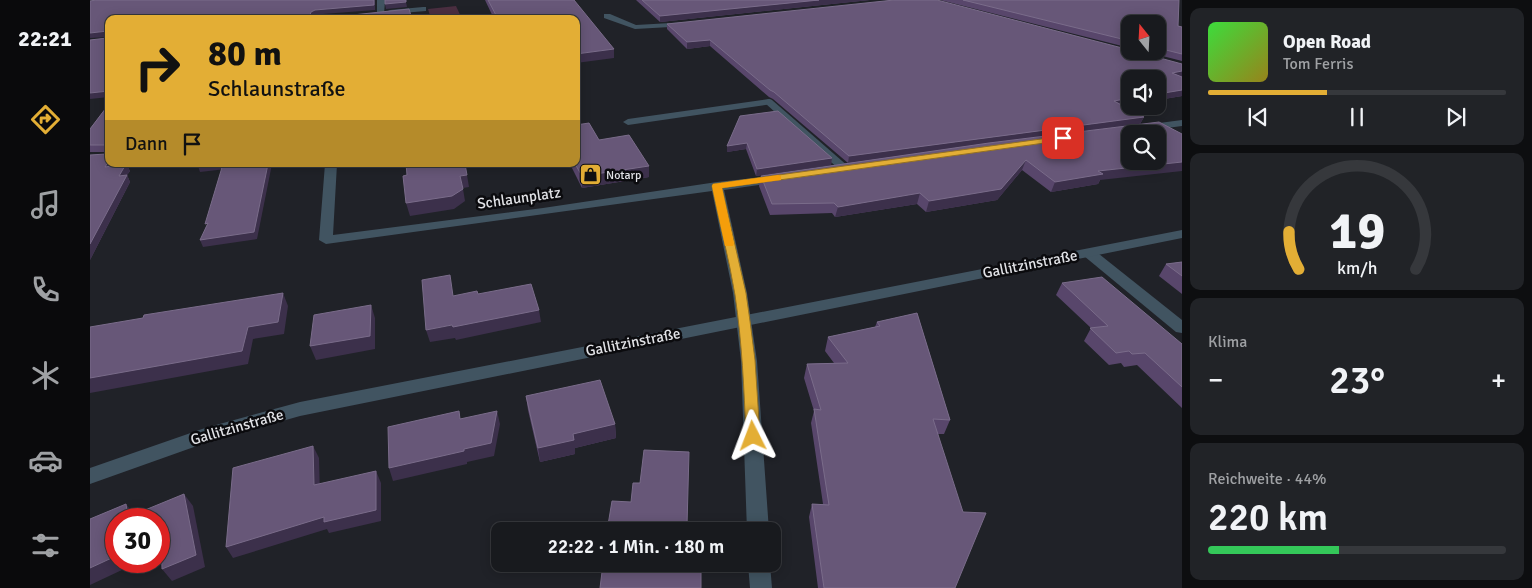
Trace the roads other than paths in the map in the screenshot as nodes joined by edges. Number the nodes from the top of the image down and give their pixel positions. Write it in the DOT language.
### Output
graph roads {
  1 [pos="381,0"];
  2 [pos="423,9"];
  3 [pos="607,16"];
  4 [pos="701,23"];
  5 [pos="628,122"];
  6 [pos="1182,122"];
  7 [pos="1162,125"];
  8 [pos="331,167"];
  9 [pos="825,172"];
  10 [pos="786,177"];
  11 [pos="716,186"];
  12 [pos="1182,234"];
  13 [pos="1089,253"];
  14 [pos="744,321"];
  15 [pos="1182,328"];
  16 [pos="90,476"];
  17 [pos="758,522"];
  18 [pos="760,572"];
  19 [pos="761,588"];
  1 -- 2 [label="street"];
  3 -- 4 [label="street"];
  5 -- 9 [label="street"];
  6 -- 7 [label="street"];
  8 -- 11 [label="street, Schlaunplatz"];
  10 -- 11 [label="street, Schlaunplatz"];
  11 -- 14 [label="street"];
  12 -- 13 [label="street, Gallitzinstraße"];
  13 -- 14 [label="street, Gallitzinstraße"];
  13 -- 15 [label="street"];
  14 -- 16 [label="street, Gallitzinstraße"];
  14 -- 17 [label="street"];
  18 -- 19 [label="street"];
}
